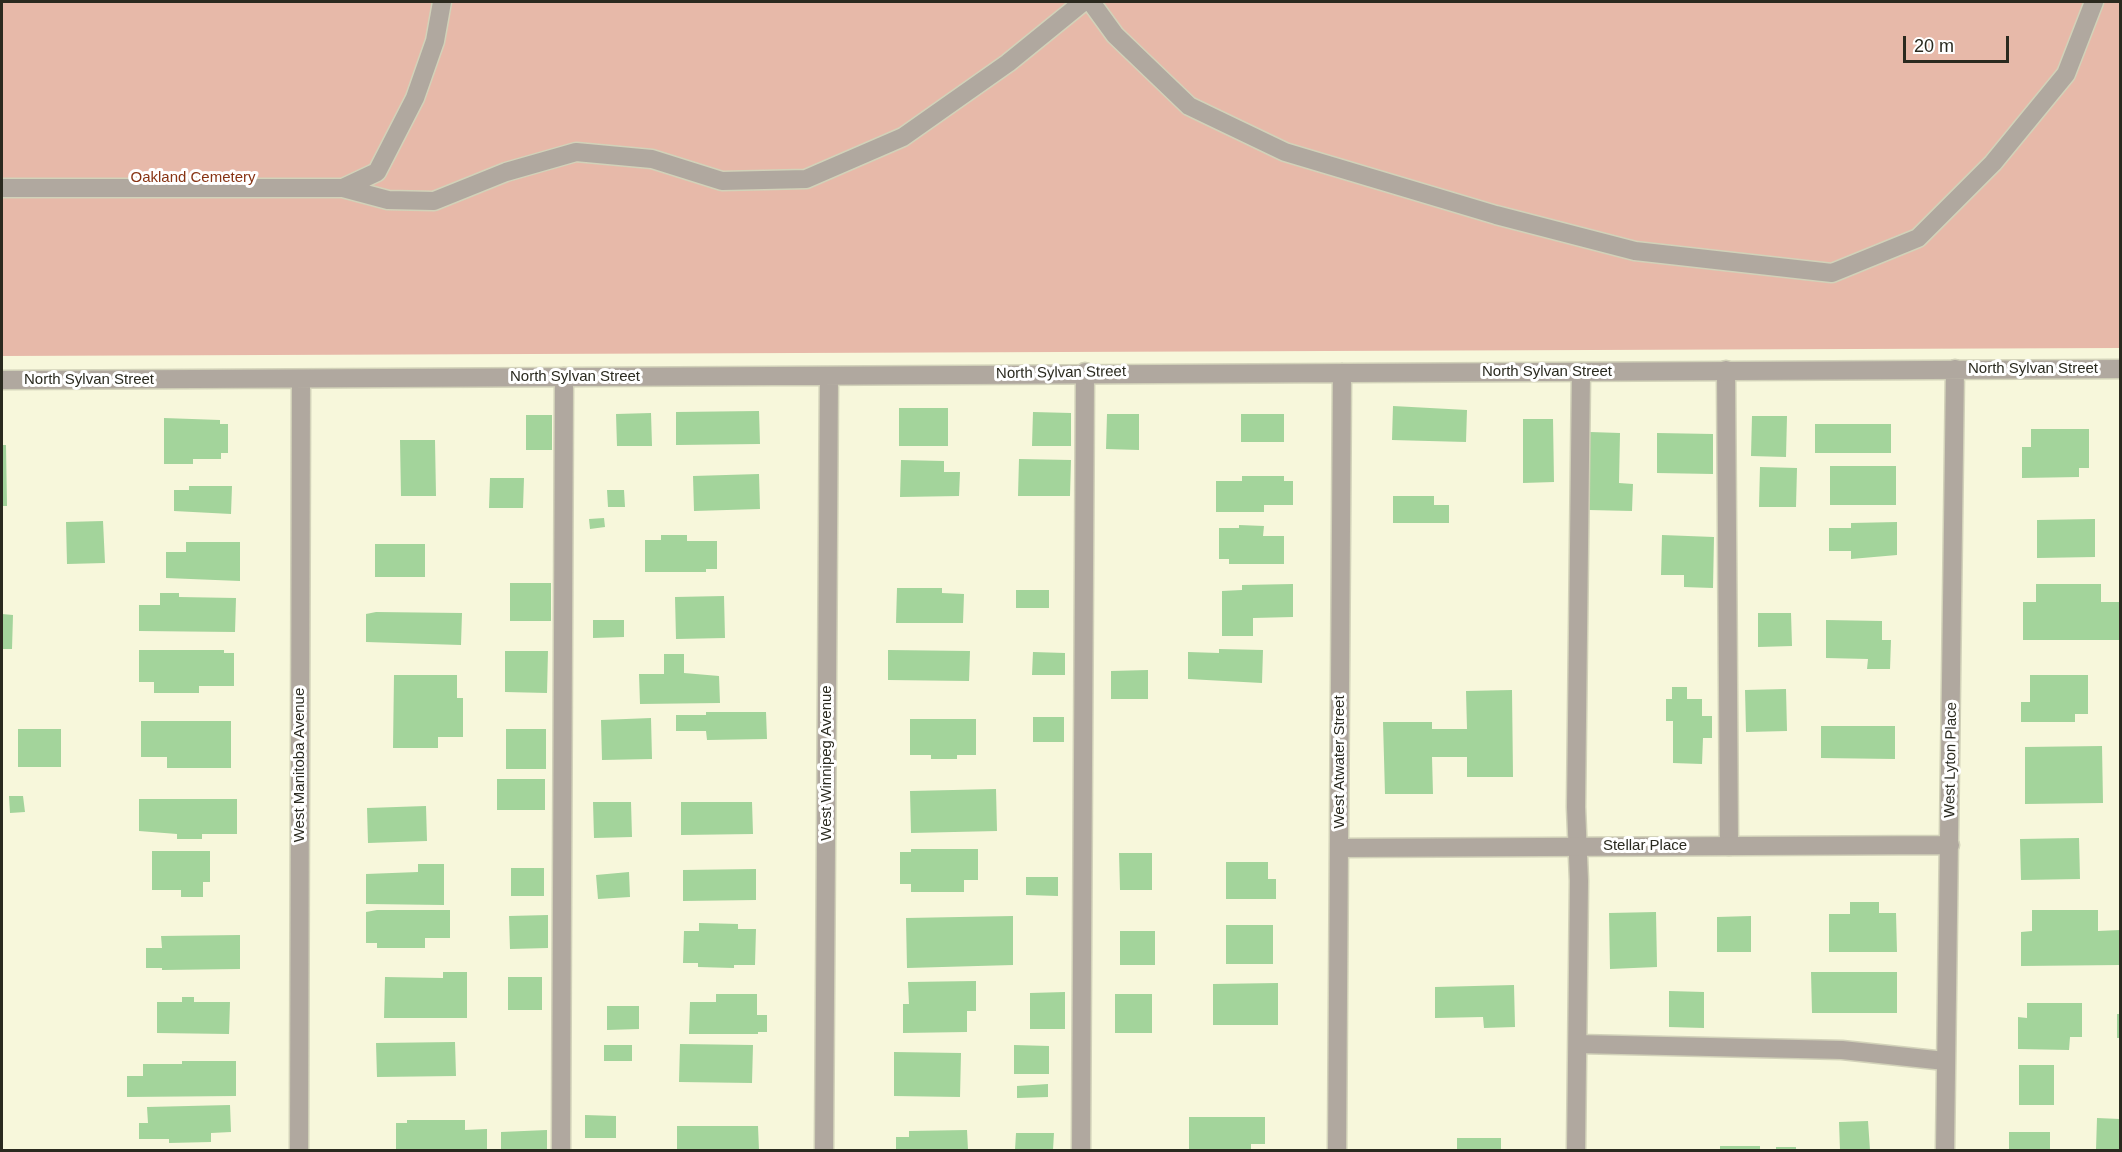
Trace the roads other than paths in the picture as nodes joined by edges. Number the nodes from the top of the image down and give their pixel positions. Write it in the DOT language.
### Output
graph roads {
  1 [pos="442,2"];
  2 [pos="1083,2"];
  3 [pos="1091,2"];
  4 [pos="2094,2"];
  5 [pos="2,188"];
  6 [pos="343,188"];
  7 [pos="1955,369"];
  8 [pos="2121,369"];
  9 [pos="1726,370"];
  10 [pos="1085,372"];
  11 [pos="1581,372"];
  12 [pos="1342,373"];
  13 [pos="829,376"];
  14 [pos="564,377"];
  15 [pos="301,379"];
  16 [pos="2,381"];
  17 [pos="1950,845"];
  18 [pos="1577,846"];
  19 [pos="1729,846"];
  20 [pos="1340,848"];
  21 [pos="1578,1044"];
  22 [pos="1945,1061"];
  23 [pos="299,1150"];
  24 [pos="561,1150"];
  25 [pos="824,1150"];
  26 [pos="1081,1150"];
  27 [pos="1337,1150"];
  28 [pos="1576,1150"];
  29 [pos="1945,1150"];
  1 -- 6 [label="street"];
  2 -- 6 [label="street"];
  3 -- 4 [label="street"];
  5 -- 6 [label="street"];
  7 -- 8 [label="street, North Sylvan Street"];
  7 -- 9 [label="street, North Sylvan Street"];
  7 -- 17 [label="street, West Lyton Place"];
  9 -- 11 [label="street, North Sylvan Street"];
  9 -- 19 [label="street"];
  10 -- 12 [label="street, North Sylvan Street"];
  10 -- 13 [label="street, North Sylvan Street"];
  10 -- 26 [label="street"];
  11 -- 12 [label="street, North Sylvan Street"];
  11 -- 18 [label="street"];
  12 -- 20 [label="street, West Atwater Street"];
  13 -- 14 [label="street, North Sylvan Street"];
  13 -- 25 [label="street, West Winnipeg Avenue"];
  14 -- 15 [label="street, North Sylvan Street"];
  14 -- 24 [label="street"];
  15 -- 16 [label="street, North Sylvan Street"];
  15 -- 23 [label="street, West Manitoba Avenue"];
  17 -- 19 [label="street, Stellar Place"];
  17 -- 22 [label="street, West Lyton Place"];
  18 -- 19 [label="street, Stellar Place"];
  18 -- 20 [label="street, Stellar Place"];
  18 -- 21 [label="street"];
  20 -- 27 [label="street, West Atwater Street"];
  21 -- 22 [label="street"];
  21 -- 28 [label="street"];
  22 -- 29 [label="street, West Lyton Place"];
}
